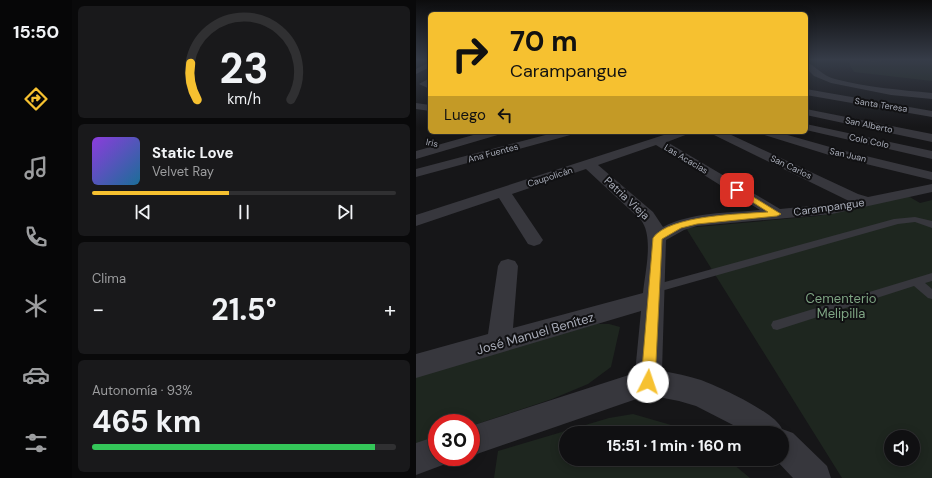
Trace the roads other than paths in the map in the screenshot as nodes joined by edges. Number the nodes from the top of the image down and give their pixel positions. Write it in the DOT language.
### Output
graph roads {
  1 [pos="827,82"];
  2 [pos="838,82"];
  3 [pos="808,89"];
  4 [pos="932,96"];
  5 [pos="416,106"];
  6 [pos="428,108"];
  7 [pos="808,112"];
  8 [pos="932,114"];
  9 [pos="808,127"];
  10 [pos="490,134"];
  11 [pos="562,134"];
  12 [pos="675,134"];
  13 [pos="720,134"];
  14 [pos="773,134"];
  15 [pos="661,137"];
  16 [pos="932,138"];
  17 [pos="422,141"];
  18 [pos="448,146"];
  19 [pos="416,155"];
  20 [pos="932,155"];
  21 [pos="589,164"];
  22 [pos="416,173"];
  23 [pos="932,176"];
  24 [pos="932,188"];
  25 [pos="503,192"];
  26 [pos="866,202"];
  27 [pos="777,214"];
  28 [pos="416,221"];
  29 [pos="932,225"];
  30 [pos="657,238"];
  31 [pos="534,240"];
  32 [pos="508,266"];
  33 [pos="932,277"];
  34 [pos="916,282"];
  35 [pos="654,294"];
  36 [pos="932,295"];
  37 [pos="777,325"];
  38 [pos="499,343"];
  39 [pos="416,366"];
  40 [pos="648,382"];
  41 [pos="759,426"];
  42 [pos="480,438"];
  43 [pos="789,451"];
  44 [pos="815,478"];
  1 -- 3 [label="street"];
  2 -- 4 [label="street"];
  3 -- 8 [label="street, Santa Teresa"];
  5 -- 6 [label="street"];
  7 -- 16 [label="street, San Alberto"];
  9 -- 20 [label="street, Colo Colo"];
  10 -- 18 [label="street"];
  11 -- 22 [label="street, Ana Fuentes"];
  12 -- 15 [label="street, Caupolicán"];
  13 -- 26 [label="street, San Carlos"];
  14 -- 23 [label="street, San Juan"];
  15 -- 21 [label="street, Caupolicán"];
  15 -- 27 [label="street, Las Acacias"];
  17 -- 18 [label="street, Iris"];
  18 -- 19 [label="street"];
  21 -- 25 [label="street, Caupolicán"];
  21 -- 30 [label="street, Patria Vieja"];
  24 -- 26 [label="street, Carampangue"];
  25 -- 28 [label="street, Caupolicán"];
  25 -- 31 [label="street"];
  26 -- 27 [label="street, Carampangue"];
  27 -- 30 [label="street, Carampangue"];
  29 -- 35 [label="lane"];
  30 -- 35 [label="street"];
  32 -- 38 [label="street"];
  33 -- 34 [label="lane"];
  34 -- 36 [label="lane"];
  34 -- 37 [label="lane"];
  35 -- 38 [label="street, José Manuel Benítez"];
  35 -- 40 [label="street"];
  38 -- 39 [label="street, José Manuel Benítez"];
  40 -- 41 [label="street"];
  40 -- 42 [label="street"];
  43 -- 44 [label="street"];
}
